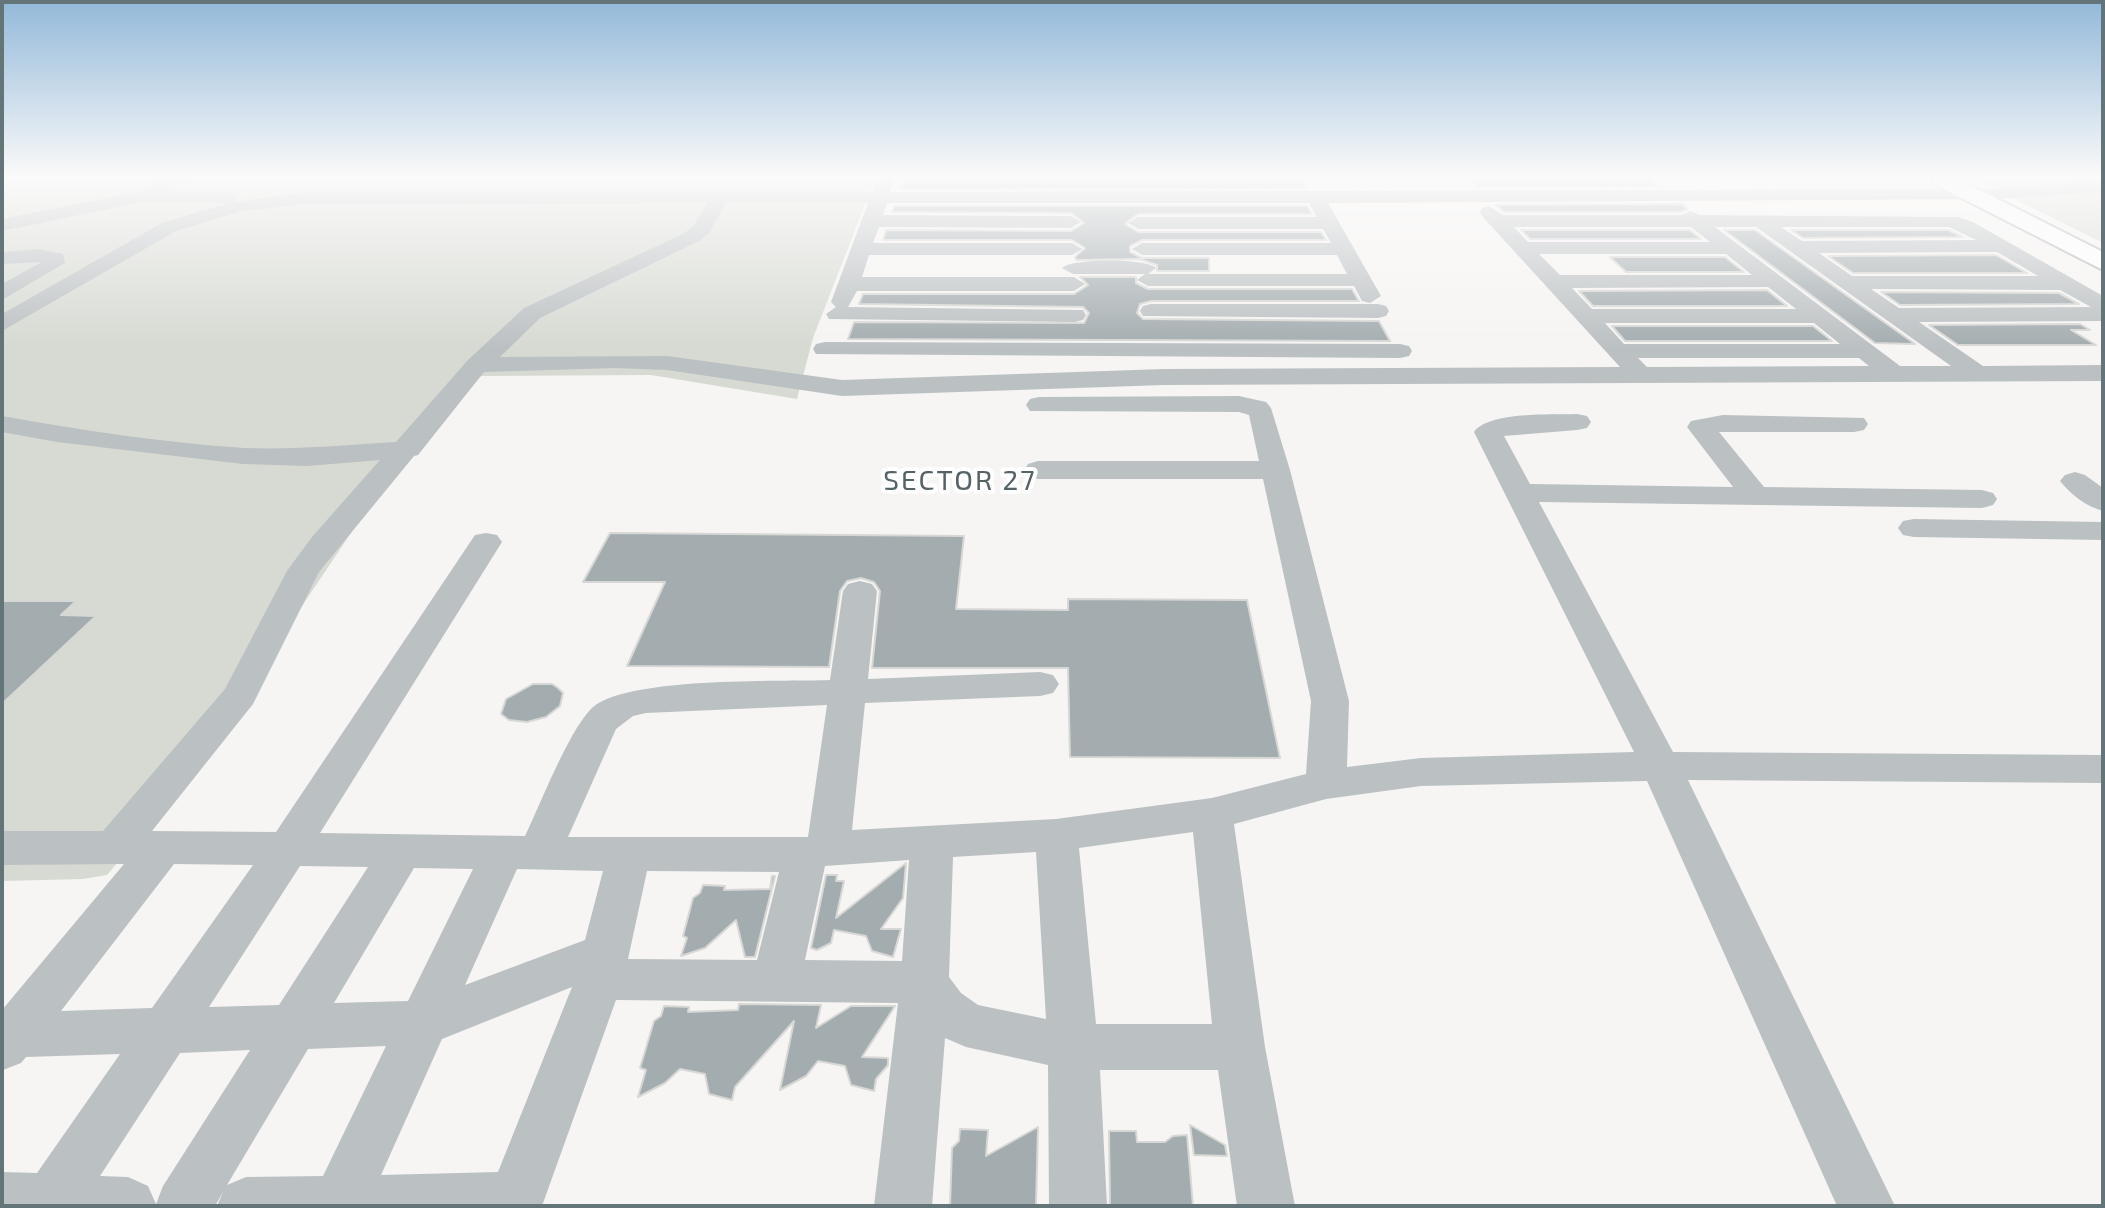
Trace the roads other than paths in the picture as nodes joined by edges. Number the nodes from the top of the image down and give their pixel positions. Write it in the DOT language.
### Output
graph roads {
  1 [pos="155,235"];
  2 [pos="694,235"];
  3 [pos="866,235"];
  4 [pos="1072,235"];
  5 [pos="1140,235"];
  6 [pos="1337,235"];
  7 [pos="1511,235"];
  8 [pos="1713,235"];
  9 [pos="1781,235"];
  10 [pos="1980,235"];
  11 [pos="2056,235"];
  12 [pos="2072,235"];
  13 [pos="2001,246"];
  14 [pos="1798,247"];
  15 [pos="1867,247"];
  16 [pos="1929,247"];
  17 [pos="1523,248"];
  18 [pos="1658,248"];
  19 [pos="1729,248"];
  20 [pos="861,249"];
  21 [pos="1215,249"];
  22 [pos="1344,249"];
  23 [pos="2103,250"];
  24 [pos="2,258"];
  25 [pos="2103,262"];
  26 [pos="1145,266"];
  27 [pos="1073,267"];
  28 [pos="1826,267"];
  29 [pos="1762,274"];
  30 [pos="1225,280"];
  31 [pos="1362,280"];
  32 [pos="1554,282"];
  33 [pos="1696,282"];
  34 [pos="1848,282"];
  35 [pos="1920,283"];
  36 [pos="1989,283"];
  37 [pos="2065,283"];
  38 [pos="848,284"];
  39 [pos="2,293"];
  40 [pos="2103,305"];
  41 [pos="1151,311"];
  42 [pos="1378,311"];
  43 [pos="837,314"];
  44 [pos="2103,314"];
  45 [pos="1075,315"];
  46 [pos="1895,315"];
  47 [pos="1585,316"];
  48 [pos="1817,316"];
  49 [pos="2,324"];
  50 [pos="825,349"];
  51 [pos="1076,350"];
  52 [pos="1159,350"];
  53 [pos="1400,351"];
  54 [pos="1618,351"];
  55 [pos="1862,351"];
  56 [pos="477,365"];
  57 [pos="2103,373"];
  58 [pos="1978,374"];
  59 [pos="1896,375"];
  60 [pos="1164,377"];
  61 [pos="1414,377"];
  62 [pos="1642,377"];
  63 [pos="814,386"];
  64 [pos="1078,392"];
  65 [pos="1039,405"];
  66 [pos="1577,422"];
  67 [pos="2,424"];
  68 [pos="1854,424"];
  69 [pos="408,449"];
  70 [pos="1038,470"];
  71 [pos="1276,470"];
  72 [pos="2075,481"];
  73 [pos="1518,493"];
  74 [pos="1755,496"];
  75 [pos="1982,499"];
  76 [pos="2103,502"];
  77 [pos="1914,528"];
  78 [pos="2103,531"];
  79 [pos="486,542"];
  80 [pos="860,591"];
  81 [pos="1040,684"];
  82 [pos="847,693"];
  83 [pos="1661,766"];
  84 [pos="2103,769"];
  85 [pos="1326,784"];
  86 [pos="1212,814"];
  87 [pos="1056,835"];
  88 [pos="932,844"];
  89 [pos="115,847"];
  90 [pos="163,847"];
  91 [pos="2,848"];
  92 [pos="287,850"];
  93 [pos="401,852"];
  94 [pos="816,852"];
  95 [pos="520,854"];
  96 [pos="629,856"];
  97 [pos="603,965"];
  98 [pos="777,978"];
  99 [pos="925,982"];
  100 [pos="424,1023"];
  101 [pos="294,1026"];
  102 [pos="164,1031"];
  103 [pos="7,1042"];
  104 [pos="1073,1047"];
  105 [pos="1240,1047"];
  106 [pos="33,1203"];
  107 [pos="514,1203"];
  108 [pos="339,1204"];
  109 [pos="128,1206"];
  110 [pos="183,1206"];
  111 [pos="246,1206"];
  112 [pos="903,1206"];
  113 [pos="1078,1206"];
  114 [pos="1266,1206"];
  115 [pos="1866,1206"];
  1 -- 49 [label="street"];
  2 -- 56 [label="street"];
  3 -- 20 [label="street"];
  4 -- 27 [label="street"];
  5 -- 26 [label="street"];
  6 -- 22 [label="street"];
  7 -- 17 [label="street"];
  8 -- 19 [label="street"];
  9 -- 14 [label="street"];
  10 -- 13 [label="street"];
  11 -- 25 [label="main road"];
  12 -- 23 [label="main road"];
  13 -- 16 [label="street"];
  13 -- 37 [label="street"];
  14 -- 15 [label="street"];
  14 -- 28 [label="street"];
  15 -- 16 [label="street"];
  15 -- 35 [label="street"];
  16 -- 36 [label="street"];
  17 -- 18 [label="street"];
  17 -- 32 [label="street"];
  18 -- 19 [label="street"];
  18 -- 33 [label="street"];
  19 -- 29 [label="street"];
  20 -- 27 [label="street"];
  20 -- 38 [label="street"];
  21 -- 22 [label="street"];
  21 -- 26 [label="street"];
  21 -- 30 [label="street"];
  22 -- 31 [label="street"];
  24 -- 39 [label="street"];
  26 -- 27 [label="street"];
  26 -- 30 [label="street"];
  26 -- 41 [label="street"];
  27 -- 38 [label="street"];
  27 -- 45 [label="street"];
  28 -- 29 [label="street"];
  28 -- 34 [label="street"];
  29 -- 33 [label="street"];
  29 -- 48 [label="street"];
  30 -- 31 [label="street"];
  31 -- 42 [label="street"];
  32 -- 33 [label="street"];
  32 -- 47 [label="street"];
  34 -- 35 [label="street"];
  34 -- 46 [label="street"];
  35 -- 36 [label="street"];
  36 -- 37 [label="street"];
  37 -- 40 [label="street"];
  38 -- 43 [label="street"];
  41 -- 42 [label="street"];
  41 -- 52 [label="street"];
  42 -- 53 [label="street"];
  43 -- 45 [label="street"];
  43 -- 50 [label="street"];
  44 -- 46 [label="street"];
  45 -- 51 [label="street"];
  46 -- 58 [label="street"];
  47 -- 48 [label="street"];
  47 -- 54 [label="street"];
  48 -- 55 [label="street"];
  50 -- 51 [label="street"];
  50 -- 63 [label="street"];
  51 -- 52 [label="street"];
  51 -- 64 [label="street"];
  52 -- 53 [label="street"];
  52 -- 60 [label="street"];
  53 -- 61 [label="street"];
  54 -- 55 [label="street"];
  54 -- 62 [label="street"];
  55 -- 59 [label="street"];
  56 -- 63 [label="street"];
  56 -- 69 [label="street"];
  57 -- 58 [label="street"];
  58 -- 59 [label="street"];
  59 -- 62 [label="street"];
  60 -- 61 [label="street"];
  60 -- 64 [label="street"];
  61 -- 62 [label="street"];
  63 -- 64 [label="street"];
  64 -- 65 [label="street"];
  64 -- 71 [label="street"];
  66 -- 73 [label="street"];
  67 -- 69 [label="street"];
  68 -- 74 [label="street"];
  69 -- 89 [label="street"];
  70 -- 71 [label="street"];
  71 -- 85 [label="street"];
  72 -- 76 [label="street"];
  73 -- 74 [label="street"];
  73 -- 83 [label="street"];
  74 -- 75 [label="street"];
  77 -- 78 [label="street"];
  79 -- 92 [label="street"];
  80 -- 82 [label="street"];
  81 -- 82 [label="street"];
  82 -- 94 [label="street"];
  82 -- 95 [label="street"];
  83 -- 84 [label="street"];
  83 -- 85 [label="street"];
  83 -- 115 [label="street"];
  85 -- 86 [label="street"];
  86 -- 87 [label="street"];
  86 -- 105 [label="street"];
  87 -- 88 [label="street"];
  87 -- 104 [label="street"];
  88 -- 94 [label="street"];
  88 -- 99 [label="street"];
  89 -- 90 [label="street"];
  89 -- 91 [label="street"];
  90 -- 92 [label="street"];
  90 -- 103 [label="street"];
  92 -- 93 [label="street"];
  92 -- 102 [label="street"];
  93 -- 95 [label="street"];
  93 -- 101 [label="street"];
  94 -- 96 [label="street"];
  94 -- 98 [label="street"];
  95 -- 96 [label="street"];
  95 -- 100 [label="street"];
  96 -- 97 [label="street"];
  97 -- 98 [label="street"];
  97 -- 100 [label="street"];
  97 -- 107 [label="street"];
  98 -- 99 [label="street"];
  99 -- 104 [label="street"];
  99 -- 112 [label="street"];
  100 -- 101 [label="street"];
  100 -- 108 [label="street"];
  101 -- 102 [label="street"];
  101 -- 110 [label="street"];
  102 -- 103 [label="street"];
  102 -- 106 [label="street"];
  104 -- 105 [label="street"];
  104 -- 113 [label="street"];
  105 -- 114 [label="street"];
  106 -- 109 [label="street"];
  107 -- 108 [label="street"];
  108 -- 111 [label="street"];
}
